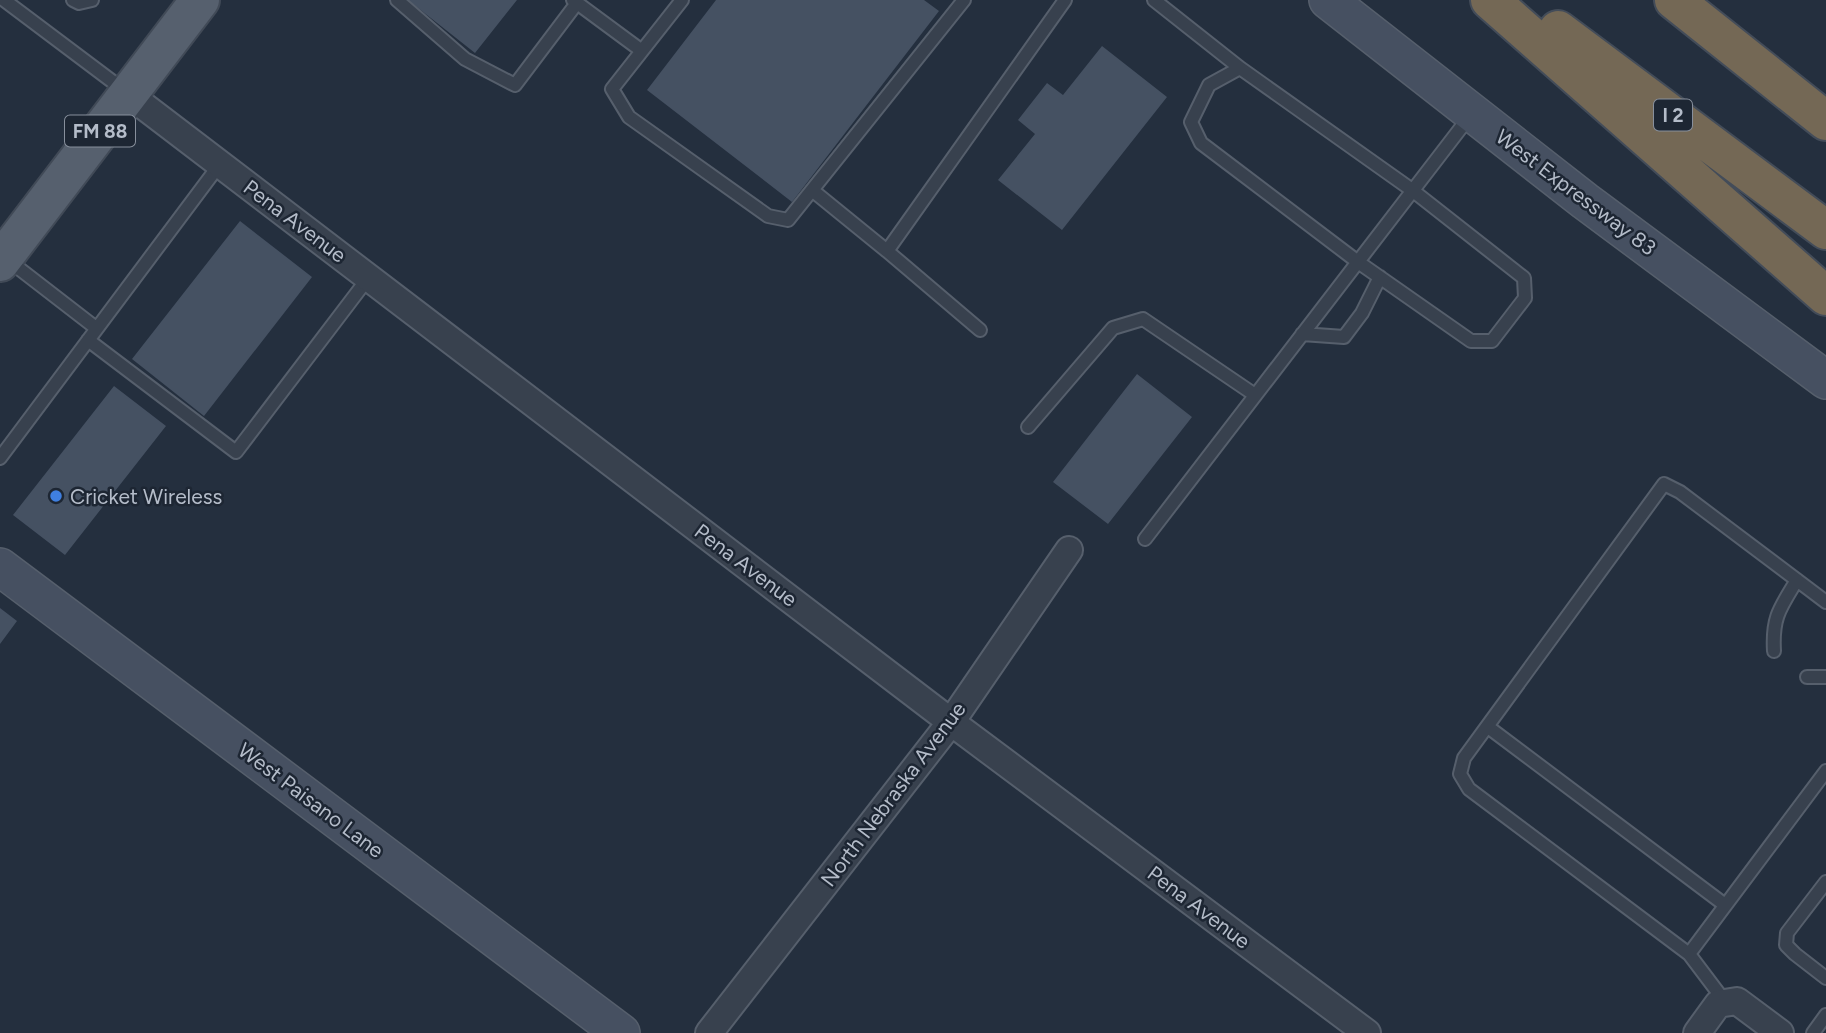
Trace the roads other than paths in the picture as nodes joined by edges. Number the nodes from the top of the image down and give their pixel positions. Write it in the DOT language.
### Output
graph roads {
  1 [pos="4,0"];
  2 [pos="73,0"];
  3 [pos="92,0"];
  4 [pos="200,0"];
  5 [pos="397,0"];
  6 [pos="682,0"];
  7 [pos="964,0"];
  8 [pos="1065,0"];
  9 [pos="1154,0"];
  10 [pos="1328,0"];
  11 [pos="1490,0"];
  12 [pos="1521,0"];
  13 [pos="1674,0"];
  14 [pos="575,1"];
  15 [pos="642,51"];
  16 [pos="1240,68"];
  17 [pos="128,93"];
  18 [pos="1472,113"];
  19 [pos="1826,121"];
  20 [pos="220,164"];
  21 [pos="812,190"];
  22 [pos="1412,190"];
  23 [pos="1826,230"];
  24 [pos="887,251"];
  25 [pos="2,260"];
  26 [pos="1358,262"];
  27 [pos="369,277"];
  28 [pos="1380,277"];
  29 [pos="1826,296"];
  30 [pos="96,328"];
  31 [pos="980,330"];
  32 [pos="1302,334"];
  33 [pos="88,340"];
  34 [pos="1826,380"];
  35 [pos="1255,395"];
  36 [pos="1028,427"];
  37 [pos="0,458"];
  38 [pos="1145,539"];
  39 [pos="1069,550"];
  40 [pos="0,567"];
  41 [pos="1797,580"];
  42 [pos="1826,602"];
  43 [pos="1774,651"];
  44 [pos="1807,677"];
  45 [pos="1826,677"];
  46 [pos="951,722"];
  47 [pos="1488,726"];
  48 [pos="1826,771"];
  49 [pos="1826,883"];
  50 [pos="1726,905"];
  51 [pos="1689,954"];
  52 [pos="1826,978"];
  53 [pos="1726,1003"];
  54 [pos="1826,1016"];
  55 [pos="621,1033"];
  56 [pos="709,1033"];
  57 [pos="1367,1033"];
  58 [pos="1697,1033"];
  59 [pos="1780,1033"];
  60 [pos="1813,1033"];
  1 -- 17 [label="lane"];
  2 -- 3 [label="lane"];
  4 -- 17 [label="main road, FM 88"];
  5 -- 14 [label="lane"];
  6 -- 15 [label="lane"];
  7 -- 21 [label="lane"];
  8 -- 24 [label="lane"];
  9 -- 16 [label="lane"];
  10 -- 18 [label="street, West Expressway 83"];
  11 -- 29 [label="highway"];
  12 -- 23 [label="highway, I 2"];
  13 -- 19 [label="highway"];
  14 -- 15 [label="lane"];
  15 -- 21 [label="lane"];
  16 -- 22 [label="lane"];
  16 -- 26 [label="lane"];
  17 -- 20 [label="street, Pena Avenue"];
  17 -- 25 [label="main road, FM 88"];
  18 -- 22 [label="lane"];
  18 -- 34 [label="street, West Expressway 83"];
  20 -- 27 [label="street, Pena Avenue"];
  20 -- 30 [label="lane"];
  21 -- 24 [label="lane"];
  22 -- 26 [label="lane"];
  22 -- 28 [label="lane"];
  24 -- 31 [label="lane"];
  25 -- 30 [label="lane"];
  26 -- 28 [label="lane"];
  26 -- 32 [label="lane"];
  27 -- 33 [label="lane"];
  27 -- 46 [label="street, Pena Avenue"];
  28 -- 32 [label="lane"];
  30 -- 33 [label="lane"];
  32 -- 35 [label="lane"];
  33 -- 37 [label="lane"];
  35 -- 36 [label="lane"];
  35 -- 38 [label="lane"];
  39 -- 46 [label="street, North Nebraska Avenue"];
  40 -- 55 [label="street, West Paisano Lane"];
  41 -- 42 [label="lane"];
  41 -- 43 [label="lane"];
  41 -- 47 [label="lane"];
  44 -- 45 [label="lane"];
  46 -- 56 [label="street, North Nebraska Avenue"];
  46 -- 57 [label="street, Pena Avenue"];
  47 -- 50 [label="lane"];
  47 -- 51 [label="lane"];
  48 -- 50 [label="lane"];
  49 -- 52 [label="lane"];
  50 -- 51 [label="lane"];
  51 -- 53 [label="lane"];
  53 -- 58 [label="street"];
  53 -- 59 [label="street"];
  54 -- 60 [label="lane"];
}
